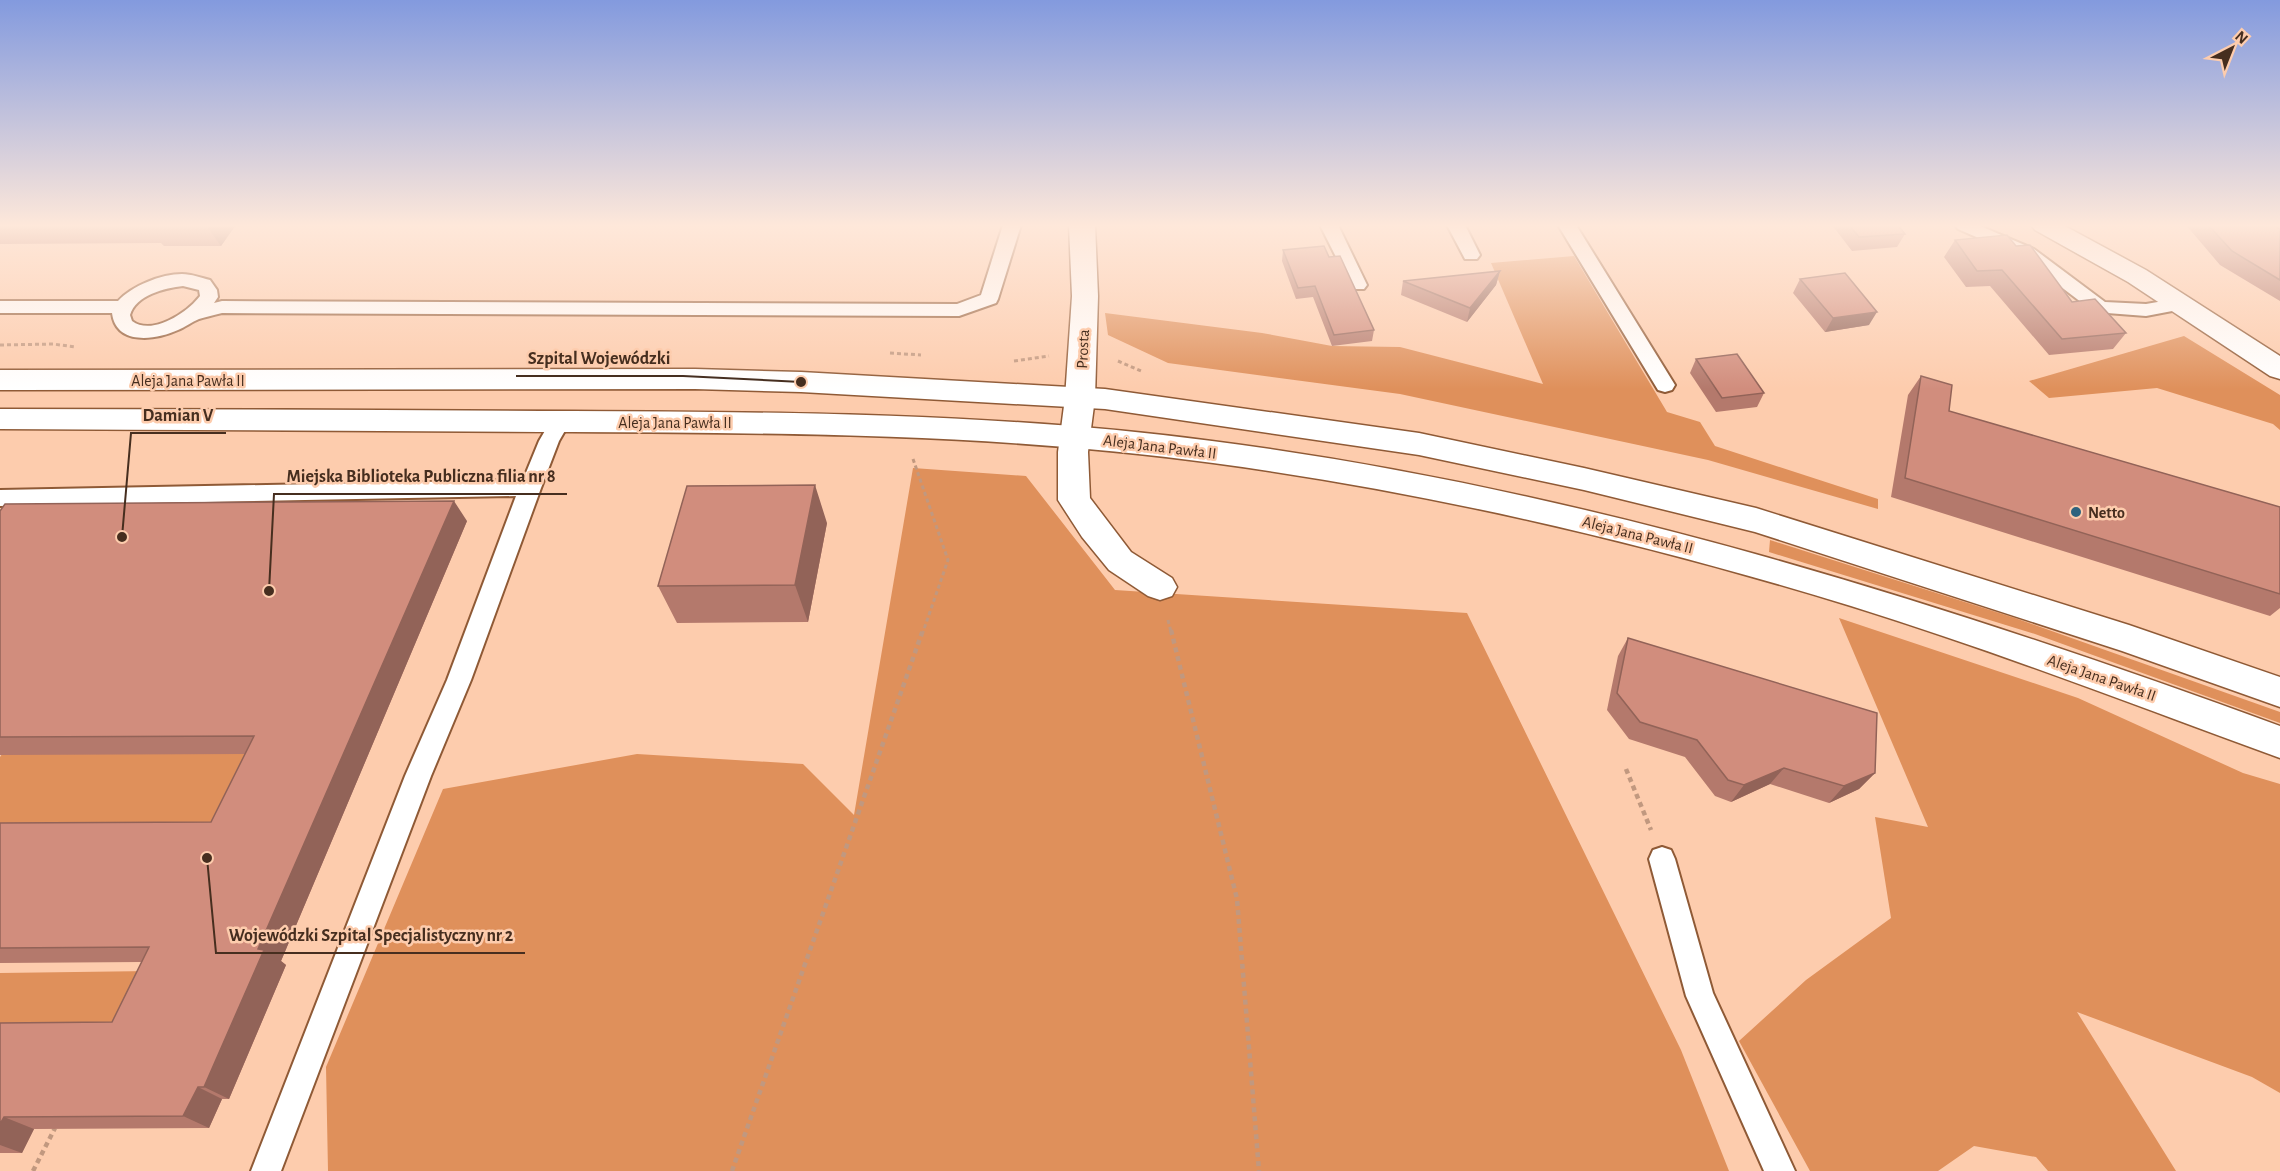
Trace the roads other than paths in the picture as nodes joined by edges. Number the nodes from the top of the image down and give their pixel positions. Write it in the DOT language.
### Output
graph roads {
  1 [pos="995,280"];
  2 [pos="1084,280"];
  3 [pos="1355,280"];
  4 [pos="1600,280"];
  5 [pos="2064,280"];
  6 [pos="2143,280"];
  7 [pos="1358,285"];
  8 [pos="2181,304"];
  9 [pos="0,307"];
  10 [pos="124,307"];
  11 [pos="196,314"];
  12 [pos="2280,369"];
  13 [pos="0,380"];
  14 [pos="1665,385"];
  15 [pos="1080,398"];
  16 [pos="0,419"];
  17 [pos="560,422"];
  18 [pos="1074,436"];
  19 [pos="530,488"];
  20 [pos="6,507"];
  21 [pos="1160,587"];
  22 [pos="2280,692"];
  23 [pos="2280,742"];
  24 [pos="1662,859"];
  25 [pos="266,1171"];
  26 [pos="1780,1171"];
  1 -- 11 [label="lane"];
  2 -- 15 [label="street, Prosta"];
  3 -- 7 [label="lane"];
  4 -- 14 [label="lane"];
  5 -- 8 [label="lane"];
  6 -- 8 [label="street"];
  8 -- 12 [label="street"];
  9 -- 10 [label="lane"];
  10 -- 11 [label="lane"];
  10 -- 11 [label="lane"];
  13 -- 15 [label="street, Aleja Jana Pawła II"];
  15 -- 18 [label="street, Prosta"];
  15 -- 22 [label="street, Aleja Jana Pawła II"];
  16 -- 17 [label="street, Aleja Jana Pawła II"];
  17 -- 18 [label="street, Aleja Jana Pawła II"];
  17 -- 19 [label="lane"];
  18 -- 21 [label="street, Prosta"];
  18 -- 23 [label="street, Aleja Jana Pawła II"];
  19 -- 20 [label="lane"];
  19 -- 25 [label="lane"];
  24 -- 26 [label="lane"];
}
